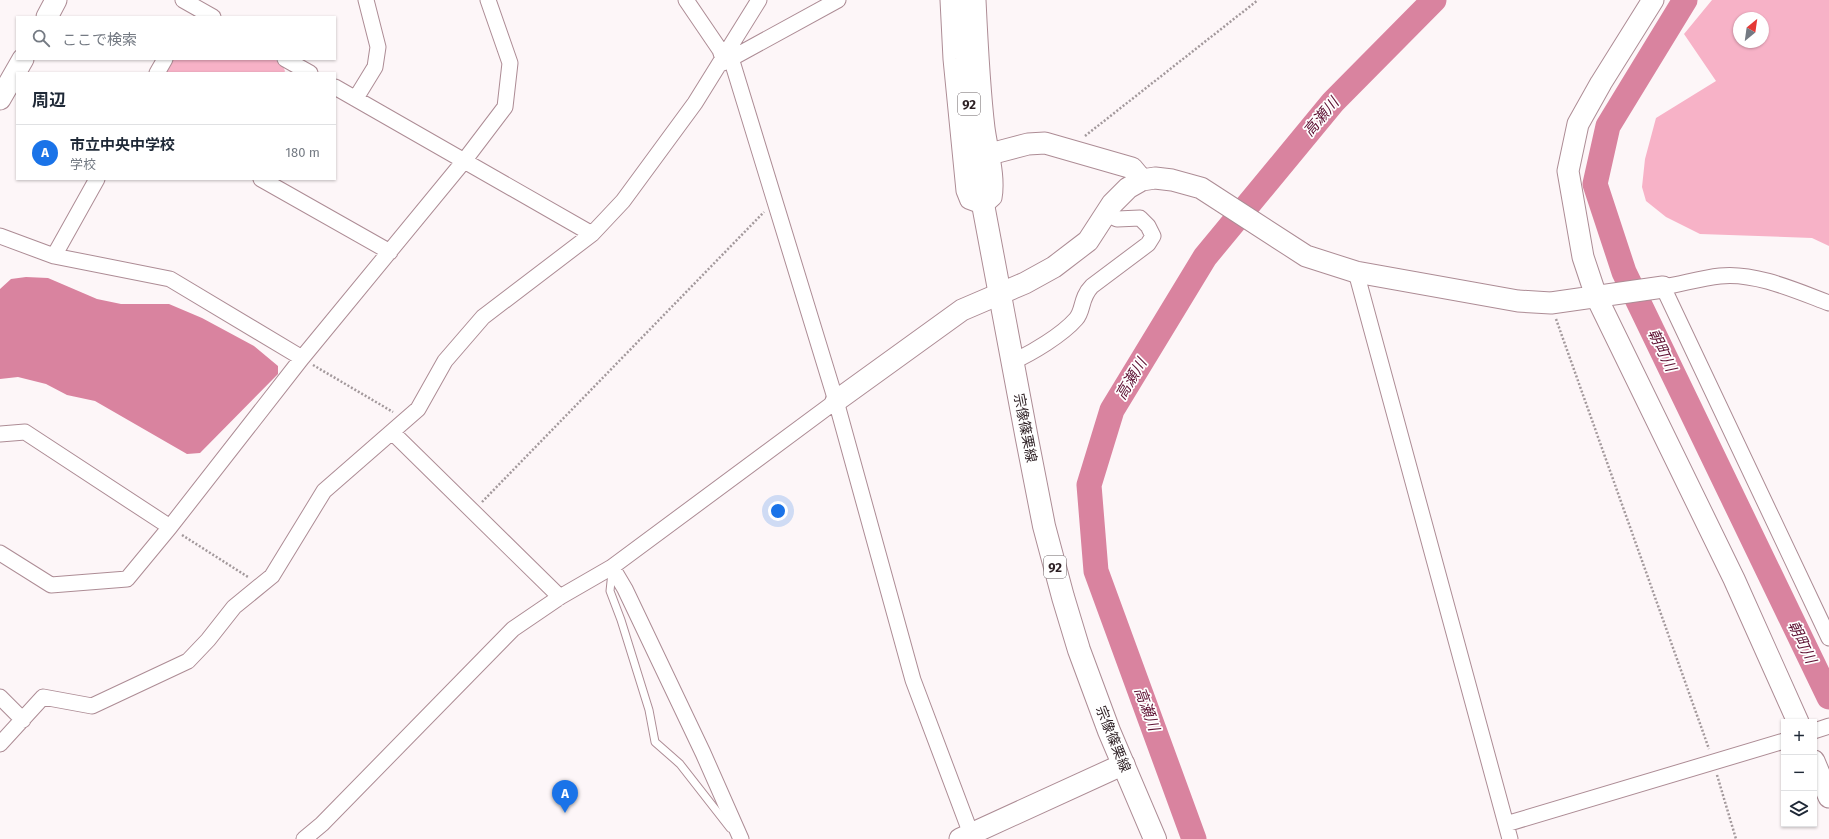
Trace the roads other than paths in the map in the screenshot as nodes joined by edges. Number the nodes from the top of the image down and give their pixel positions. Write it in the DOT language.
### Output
graph roads {
  1 [pos="56,0"];
  2 [pos="366,0"];
  3 [pos="488,0"];
  4 [pos="686,0"];
  5 [pos="759,0"];
  6 [pos="838,0"];
  7 [pos="948,0"];
  8 [pos="964,0"];
  9 [pos="978,0"];
  10 [pos="1653,0"];
  11 [pos="192,6"];
  12 [pos="48,16"];
  13 [pos="211,16"];
  14 [pos="22,60"];
  15 [pos="164,60"];
  16 [pos="725,60"];
  17 [pos="289,65"];
  18 [pos="158,72"];
  19 [pos="307,72"];
  20 [pos="336,88"];
  21 [pos="356,98"];
  22 [pos="0,99"];
  23 [pos="990,154"];
  24 [pos="464,160"];
  25 [pos="96,180"];
  26 [pos="263,180"];
  27 [pos="1142,180"];
  28 [pos="984,207"];
  29 [pos="1106,214"];
  30 [pos="592,234"];
  31 [pos="0,236"];
  32 [pos="390,252"];
  33 [pos="54,256"];
  34 [pos="1356,272"];
  35 [pos="1663,287"];
  36 [pos="1000,294"];
  37 [pos="1601,295"];
  38 [pos="1829,303"];
  39 [pos="302,358"];
  40 [pos="1012,362"];
  41 [pos="836,401"];
  42 [pos="392,432"];
  43 [pos="0,434"];
  44 [pos="170,527"];
  45 [pos="0,553"];
  46 [pos="612,567"];
  47 [pos="560,597"];
  48 [pos="1829,638"];
  49 [pos="0,697"];
  50 [pos="1797,719"];
  51 [pos="23,720"];
  52 [pos="1781,742"];
  53 [pos="0,744"];
  54 [pos="1124,764"];
  55 [pos="1817,767"];
  56 [pos="1829,797"];
  57 [pos="1506,824"];
  58 [pos="977,835"];
  59 [pos="304,839"];
  60 [pos="740,839"];
  61 [pos="1155,839"];
  62 [pos="1510,839"];
  1 -- 12 [label="street"];
  2 -- 21 [label="street"];
  3 -- 24 [label="street"];
  4 -- 16 [label="street"];
  5 -- 16 [label="street"];
  6 -- 16 [label="street"];
  7 -- 28 [label="street"];
  8 -- 28 [label="main road, 宗像篠栗線 / 92"];
  9 -- 23 [label="street"];
  10 -- 37 [label="street"];
  11 -- 13 [label="street"];
  14 -- 22 [label="street"];
  15 -- 18 [label="street"];
  16 -- 30 [label="street"];
  16 -- 41 [label="street"];
  17 -- 19 [label="street"];
  20 -- 21 [label="street"];
  21 -- 24 [label="street"];
  23 -- 27 [label="street"];
  23 -- 28 [label="street"];
  24 -- 30 [label="street"];
  24 -- 32 [label="street"];
  25 -- 33 [label="street"];
  26 -- 32 [label="street"];
  27 -- 29 [label="street"];
  27 -- 34 [label="street"];
  28 -- 36 [label="main road, 宗像篠栗線 / 92"];
  29 -- 36 [label="street"];
  29 -- 40 [label="street"];
  30 -- 42 [label="street"];
  31 -- 33 [label="street"];
  32 -- 39 [label="street"];
  33 -- 39 [label="street"];
  34 -- 37 [label="street"];
  34 -- 57 [label="street"];
  35 -- 37 [label="street"];
  35 -- 38 [label="street"];
  35 -- 48 [label="street"];
  36 -- 40 [label="main road, 宗像篠栗線 / 92"];
  36 -- 41 [label="street"];
  37 -- 50 [label="street"];
  39 -- 44 [label="street"];
  40 -- 54 [label="main road, 宗像篠栗線 / 92"];
  41 -- 46 [label="street"];
  41 -- 58 [label="street"];
  42 -- 47 [label="street"];
  42 -- 51 [label="street"];
  43 -- 44 [label="street"];
  44 -- 45 [label="street"];
  46 -- 47 [label="street"];
  46 -- 60 [label="street"];
  46 -- 60 [label="lane"];
  47 -- 59 [label="street"];
  49 -- 51 [label="street"];
  51 -- 53 [label="street"];
  52 -- 57 [label="street"];
  54 -- 58 [label="street"];
  54 -- 61 [label="main road, 宗像篠栗線 / 92"];
  55 -- 56 [label="street"];
  57 -- 62 [label="street"];
}
